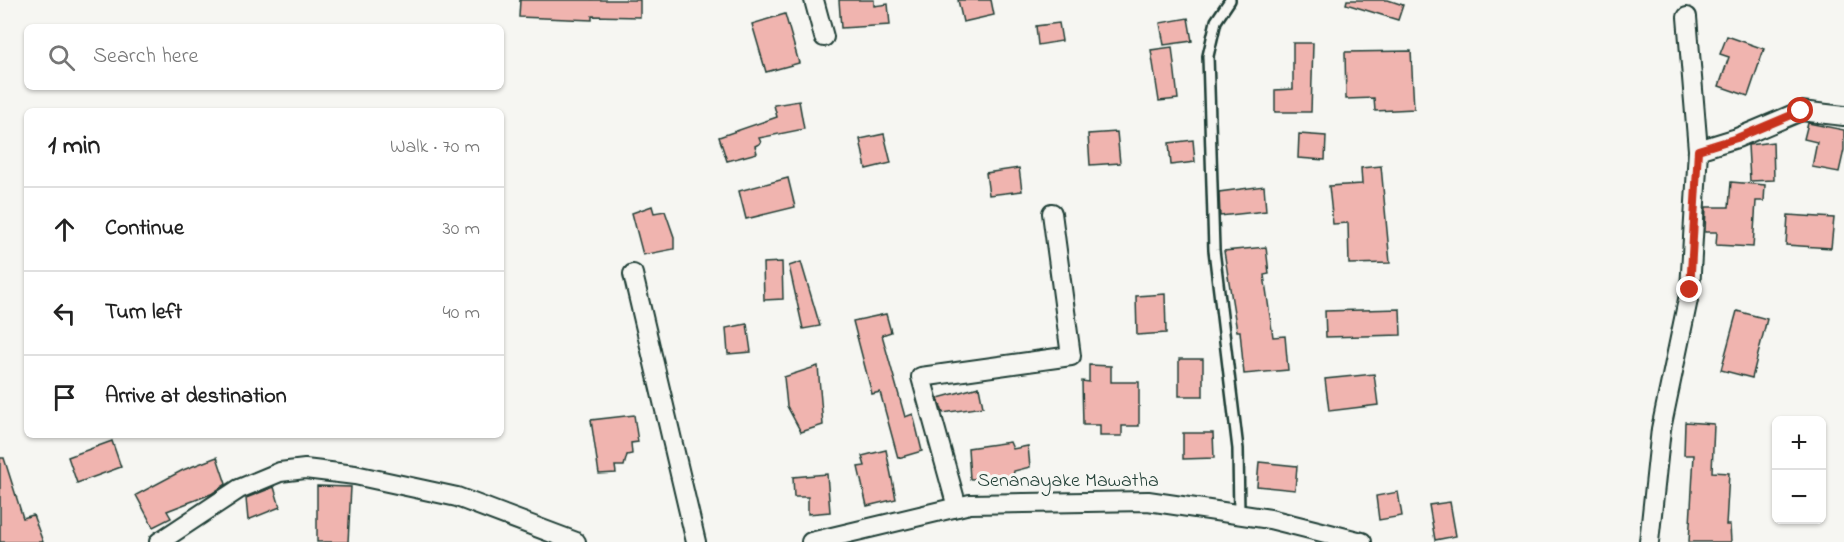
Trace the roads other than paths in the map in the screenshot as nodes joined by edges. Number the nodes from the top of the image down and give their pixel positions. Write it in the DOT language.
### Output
graph roads {
  1 [pos="814,0"];
  2 [pos="1230,0"];
  3 [pos="1687,17"];
  4 [pos="824,38"];
  5 [pos="1844,116"];
  6 [pos="1698,150"];
  7 [pos="1052,213"];
  8 [pos="633,274"];
  9 [pos="957,507"];
  10 [pos="1239,514"];
  11 [pos="159,542"];
  12 [pos="576,542"];
  13 [pos="696,542"];
  14 [pos="811,542"];
  15 [pos="1362,542"];
  16 [pos="1649,542"];
  1 -- 4 [label="street"];
  2 -- 10 [label="lane"];
  3 -- 6 [label="street"];
  5 -- 6 [label="street"];
  6 -- 16 [label="street"];
  7 -- 9 [label="street"];
  8 -- 13 [label="street"];
  9 -- 10 [label="street, Senanayake Mawatha"];
  9 -- 14 [label="street, Senanayake Mawatha"];
  10 -- 15 [label="street, Senanayake Mawatha"];
  11 -- 12 [label="street"];
}
